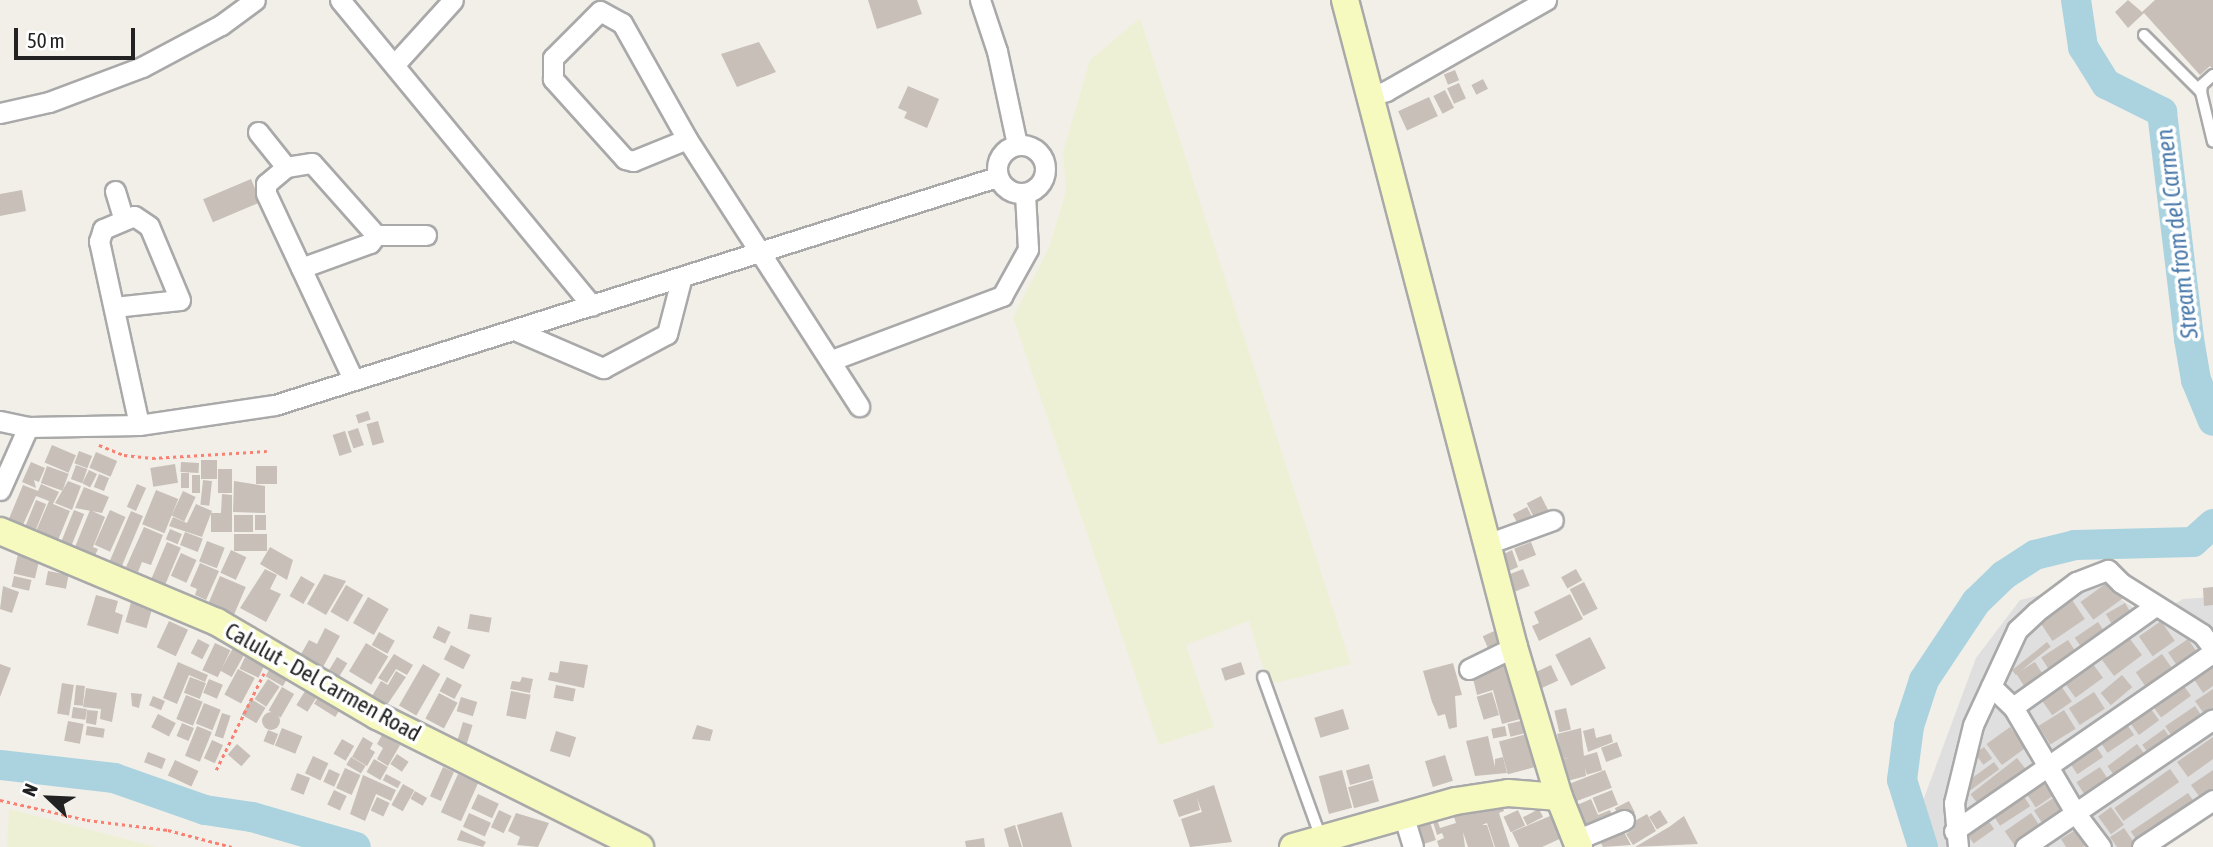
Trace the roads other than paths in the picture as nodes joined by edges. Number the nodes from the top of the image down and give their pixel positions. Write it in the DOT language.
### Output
graph roads {
  1 [pos="255,0"];
  2 [pos="340,0"];
  3 [pos="453,0"];
  4 [pos="980,0"];
  5 [pos="1345,0"];
  6 [pos="1546,0"];
  7 [pos="598,6"];
  8 [pos="2144,35"];
  9 [pos="395,64"];
  10 [pos="2213,75"];
  11 [pos="2202,92"];
  12 [pos="1369,96"];
  13 [pos="0,113"];
  14 [pos="258,132"];
  15 [pos="688,139"];
  16 [pos="2213,142"];
  17 [pos="1017,144"];
  18 [pos="286,167"];
  19 [pos="997,177"];
  20 [pos="115,191"];
  21 [pos="1025,193"];
  22 [pos="123,218"];
  23 [pos="376,235"];
  24 [pos="426,235"];
  25 [pos="764,253"];
  26 [pos="301,268"];
  27 [pos="681,279"];
  28 [pos="592,306"];
  29 [pos="114,307"];
  30 [pos="517,331"];
  31 [pos="832,360"];
  32 [pos="353,379"];
  33 [pos="859,406"];
  34 [pos="0,421"];
  35 [pos="139,425"];
  36 [pos="28,427"];
  37 [pos="0,490"];
  38 [pos="1553,520"];
  39 [pos="0,531"];
  40 [pos="1487,544"];
  41 [pos="2155,606"];
  42 [pos="2210,640"];
  43 [pos="1514,647"];
  44 [pos="1469,669"];
  45 [pos="1263,677"];
  46 [pos="1992,687"];
  47 [pos="2013,707"];
  48 [pos="2213,719"];
  49 [pos="2048,762"];
  50 [pos="1559,797"];
  51 [pos="2213,800"];
  52 [pos="1403,814"];
  53 [pos="2076,814"];
  54 [pos="1624,820"];
  55 [pos="1321,839"];
  56 [pos="1956,839"];
  57 [pos="1577,844"];
  58 [pos="640,847"];
  59 [pos="1293,847"];
  60 [pos="1413,847"];
  61 [pos="2025,847"];
  62 [pos="2101,847"];
  63 [pos="2142,847"];
  1 -- 13 [label="street"];
  2 -- 9 [label="street"];
  3 -- 9 [label="street"];
  4 -- 17 [label="street"];
  5 -- 12 [label="main road"];
  6 -- 12 [label="street"];
  7 -- 15 [label="street"];
  7 -- 15 [label="street"];
  8 -- 11 [label="lane"];
  9 -- 28 [label="street"];
  10 -- 11 [label="lane"];
  11 -- 16 [label="lane"];
  12 -- 40 [label="main road"];
  14 -- 18 [label="street"];
  15 -- 25 [label="street"];
  17 -- 19 [label="street"];
  17 -- 21 [label="street"];
  18 -- 23 [label="street"];
  18 -- 26 [label="street"];
  19 -- 21 [label="street"];
  19 -- 25 [label="street"];
  20 -- 22 [label="street"];
  21 -- 31 [label="street"];
  22 -- 29 [label="street"];
  22 -- 29 [label="street"];
  23 -- 24 [label="street"];
  23 -- 26 [label="street"];
  25 -- 27 [label="street"];
  25 -- 31 [label="street"];
  26 -- 32 [label="street"];
  27 -- 28 [label="street"];
  27 -- 30 [label="street"];
  28 -- 30 [label="street"];
  29 -- 35 [label="street"];
  30 -- 32 [label="street"];
  31 -- 33 [label="street"];
  32 -- 35 [label="street"];
  34 -- 36 [label="street"];
  35 -- 36 [label="street"];
  36 -- 37 [label="street"];
  38 -- 40 [label="street"];
  39 -- 58 [label="main road, Calulut - Del Carmen Road"];
  40 -- 43 [label="main road"];
  41 -- 42 [label="street"];
  41 -- 46 [label="street"];
  41 -- 47 [label="street"];
  42 -- 49 [label="street"];
  43 -- 44 [label="street"];
  43 -- 50 [label="main road"];
  45 -- 55 [label="lane"];
  46 -- 47 [label="street"];
  46 -- 56 [label="street"];
  47 -- 49 [label="street"];
  48 -- 53 [label="street"];
  49 -- 53 [label="street"];
  49 -- 56 [label="street"];
  50 -- 52 [label="main road"];
  50 -- 57 [label="main road"];
  51 -- 63 [label="street"];
  52 -- 55 [label="main road"];
  52 -- 60 [label="street"];
  53 -- 61 [label="street"];
  53 -- 62 [label="street"];
  54 -- 57 [label="street"];
  55 -- 59 [label="main road"];
}
